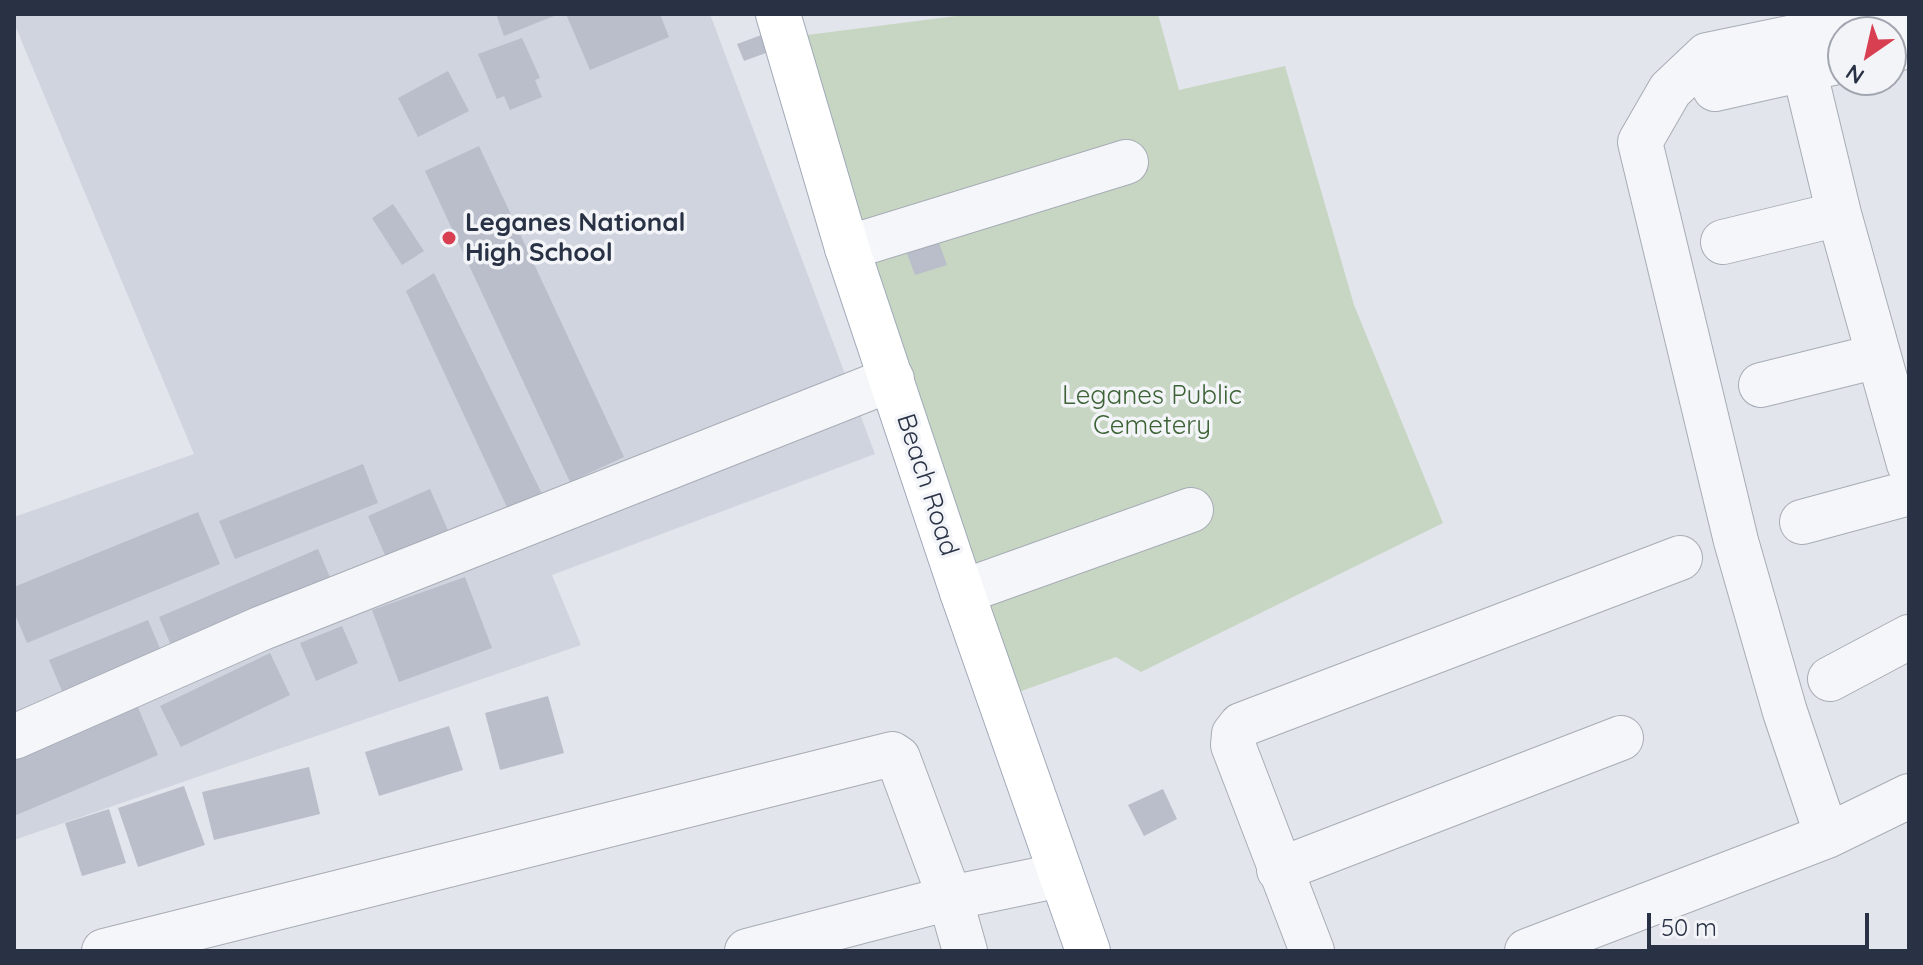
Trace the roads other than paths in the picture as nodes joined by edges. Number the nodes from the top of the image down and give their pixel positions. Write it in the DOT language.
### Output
graph roads {
  1 [pos="778,14"];
  2 [pos="1905,14"];
  3 [pos="1824,65"];
  4 [pos="1715,89"];
  5 [pos="1126,162"];
  6 [pos="1839,214"];
  7 [pos="1723,242"];
  8 [pos="847,248"];
  9 [pos="1878,356"];
  10 [pos="892,379"];
  11 [pos="1761,385"];
  12 [pos="1909,464"];
  13 [pos="1909,493"];
  14 [pos="1191,510"];
  15 [pos="1802,522"];
  16 [pos="1680,558"];
  17 [pos="962,592"];
  18 [pos="1909,637"];
  19 [pos="1830,679"];
  20 [pos="14,737"];
  21 [pos="1621,738"];
  22 [pos="1909,796"];
  23 [pos="1827,836"];
  24 [pos="1279,870"];
  25 [pos="1061,875"];
  26 [pos="950,898"];
  27 [pos="104,951"];
  28 [pos="747,951"];
  29 [pos="965,951"];
  30 [pos="1088,951"];
  31 [pos="1312,951"];
  32 [pos="1527,951"];
  1 -- 8 [label="main road, Beach Road"];
  2 -- 23 [label="street"];
  3 -- 4 [label="street"];
  3 -- 6 [label="street"];
  5 -- 8 [label="street"];
  6 -- 7 [label="street"];
  6 -- 9 [label="street"];
  8 -- 10 [label="main road, Beach Road"];
  9 -- 11 [label="street"];
  9 -- 12 [label="street"];
  10 -- 17 [label="main road, Beach Road"];
  10 -- 20 [label="street"];
  13 -- 15 [label="street"];
  14 -- 17 [label="street"];
  16 -- 24 [label="street"];
  17 -- 25 [label="main road, Beach Road"];
  18 -- 19 [label="street"];
  21 -- 24 [label="street"];
  22 -- 23 [label="street"];
  23 -- 32 [label="street"];
  24 -- 31 [label="street"];
  25 -- 26 [label="street"];
  25 -- 30 [label="main road, Beach Road"];
  26 -- 27 [label="street"];
  26 -- 28 [label="street"];
  26 -- 29 [label="street"];
}
